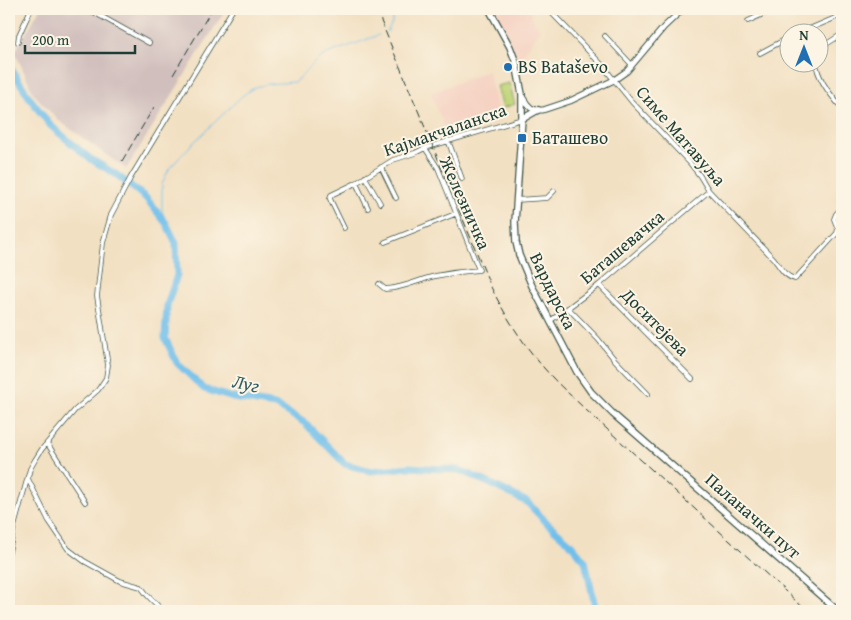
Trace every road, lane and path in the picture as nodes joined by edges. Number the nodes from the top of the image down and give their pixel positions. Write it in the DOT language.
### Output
graph roads {
  1 [pos="31,9"];
  2 [pos="88,9"];
  3 [pos="233,9"];
  4 [pos="489,9"];
  5 [pos="548,9"];
  6 [pos="683,9"];
  7 [pos="773,9"];
  8 [pos="842,16"];
  9 [pos="748,21"];
  10 [pos="827,22"];
  11 [pos="842,34"];
  12 [pos="604,36"];
  13 [pos="18,42"];
  14 [pos="778,43"];
  15 [pos="828,43"];
  16 [pos="149,44"];
  17 [pos="760,53"];
  18 [pos="632,65"];
  19 [pos="819,72"];
  20 [pos="614,80"];
  21 [pos="523,98"];
  22 [pos="842,108"];
  23 [pos="538,110"];
  24 [pos="522,119"];
  25 [pos="448,140"];
  26 [pos="424,148"];
  27 [pos="381,167"];
  28 [pos="365,177"];
  29 [pos="462,179"];
  30 [pos="356,183"];
  31 [pos="554,191"];
  32 [pos="709,191"];
  33 [pos="396,198"];
  34 [pos="516,200"];
  35 [pos="380,203"];
  36 [pos="368,208"];
  37 [pos="842,208"];
  38 [pos="455,214"];
  39 [pos="344,228"];
  40 [pos="385,242"];
  41 [pos="379,284"];
  42 [pos="599,285"];
  43 [pos="568,308"];
  44 [pos="550,321"];
  45 [pos="692,379"];
  46 [pos="648,394"];
  47 [pos="47,443"];
  48 [pos="648,444"];
  49 [pos="28,479"];
  50 [pos="10,481"];
  51 [pos="85,502"];
  52 [pos="10,503"];
  53 [pos="9,527"];
  54 [pos="14,527"];
  55 [pos="9,552"];
  56 [pos="163,611"];
  57 [pos="838,611"];
  1 -- 13 [label="street"];
  2 -- 16 [label="street"];
  3 -- 47 [label="street"];
  4 -- 21 [label="main road, Вардарска"];
  5 -- 20 [label="street, Симе Матавуља"];
  6 -- 18 [label="street"];
  7 -- 9 [label="street"];
  8 -- 10 [label="street"];
  11 -- 15 [label="street"];
  12 -- 18 [label="street"];
  14 -- 17 [label="street"];
  18 -- 20 [label="street"];
  19 -- 22 [label="street"];
  20 -- 23 [label="street"];
  20 -- 32 [label="street, Симе Матавуља"];
  21 -- 23 [label="street"];
  21 -- 24 [label="main road, Вардарска"];
  23 -- 24 [label="main road"];
  24 -- 25 [label="street, Кајмакчаланска"];
  24 -- 34 [label="main road, Вардарска"];
  25 -- 26 [label="street, Кајмакчаланска"];
  25 -- 29 [label="street"];
  26 -- 27 [label="street, Кајмакчаланска"];
  26 -- 38 [label="street, Железничка"];
  27 -- 28 [label="street, Кајмакчаланска"];
  27 -- 33 [label="street"];
  28 -- 30 [label="street, Кајмакчаланска"];
  28 -- 35 [label="street"];
  30 -- 36 [label="street"];
  30 -- 39 [label="street, Кајмакчаланска"];
  31 -- 34 [label="street"];
  32 -- 37 [label="street, Симе Матавуља"];
  32 -- 42 [label="street, Баташевачка"];
  34 -- 44 [label="main road, Вардарска"];
  38 -- 40 [label="street"];
  38 -- 41 [label="street, Железничка"];
  42 -- 43 [label="street, Баташевачка"];
  42 -- 45 [label="street, Доситејева"];
  43 -- 44 [label="street, Баташевачка"];
  43 -- 46 [label="street"];
  44 -- 48 [label="main road, Вардарска"];
  47 -- 49 [label="street"];
  47 -- 51 [label="street"];
  48 -- 57 [label="main road, Паланачки пут"];
  49 -- 54 [label="street"];
  49 -- 56 [label="street"];
  50 -- 52 [label="street"];
  52 -- 54 [label="street"];
  53 -- 54 [label="street"];
  54 -- 55 [label="street"];
}
